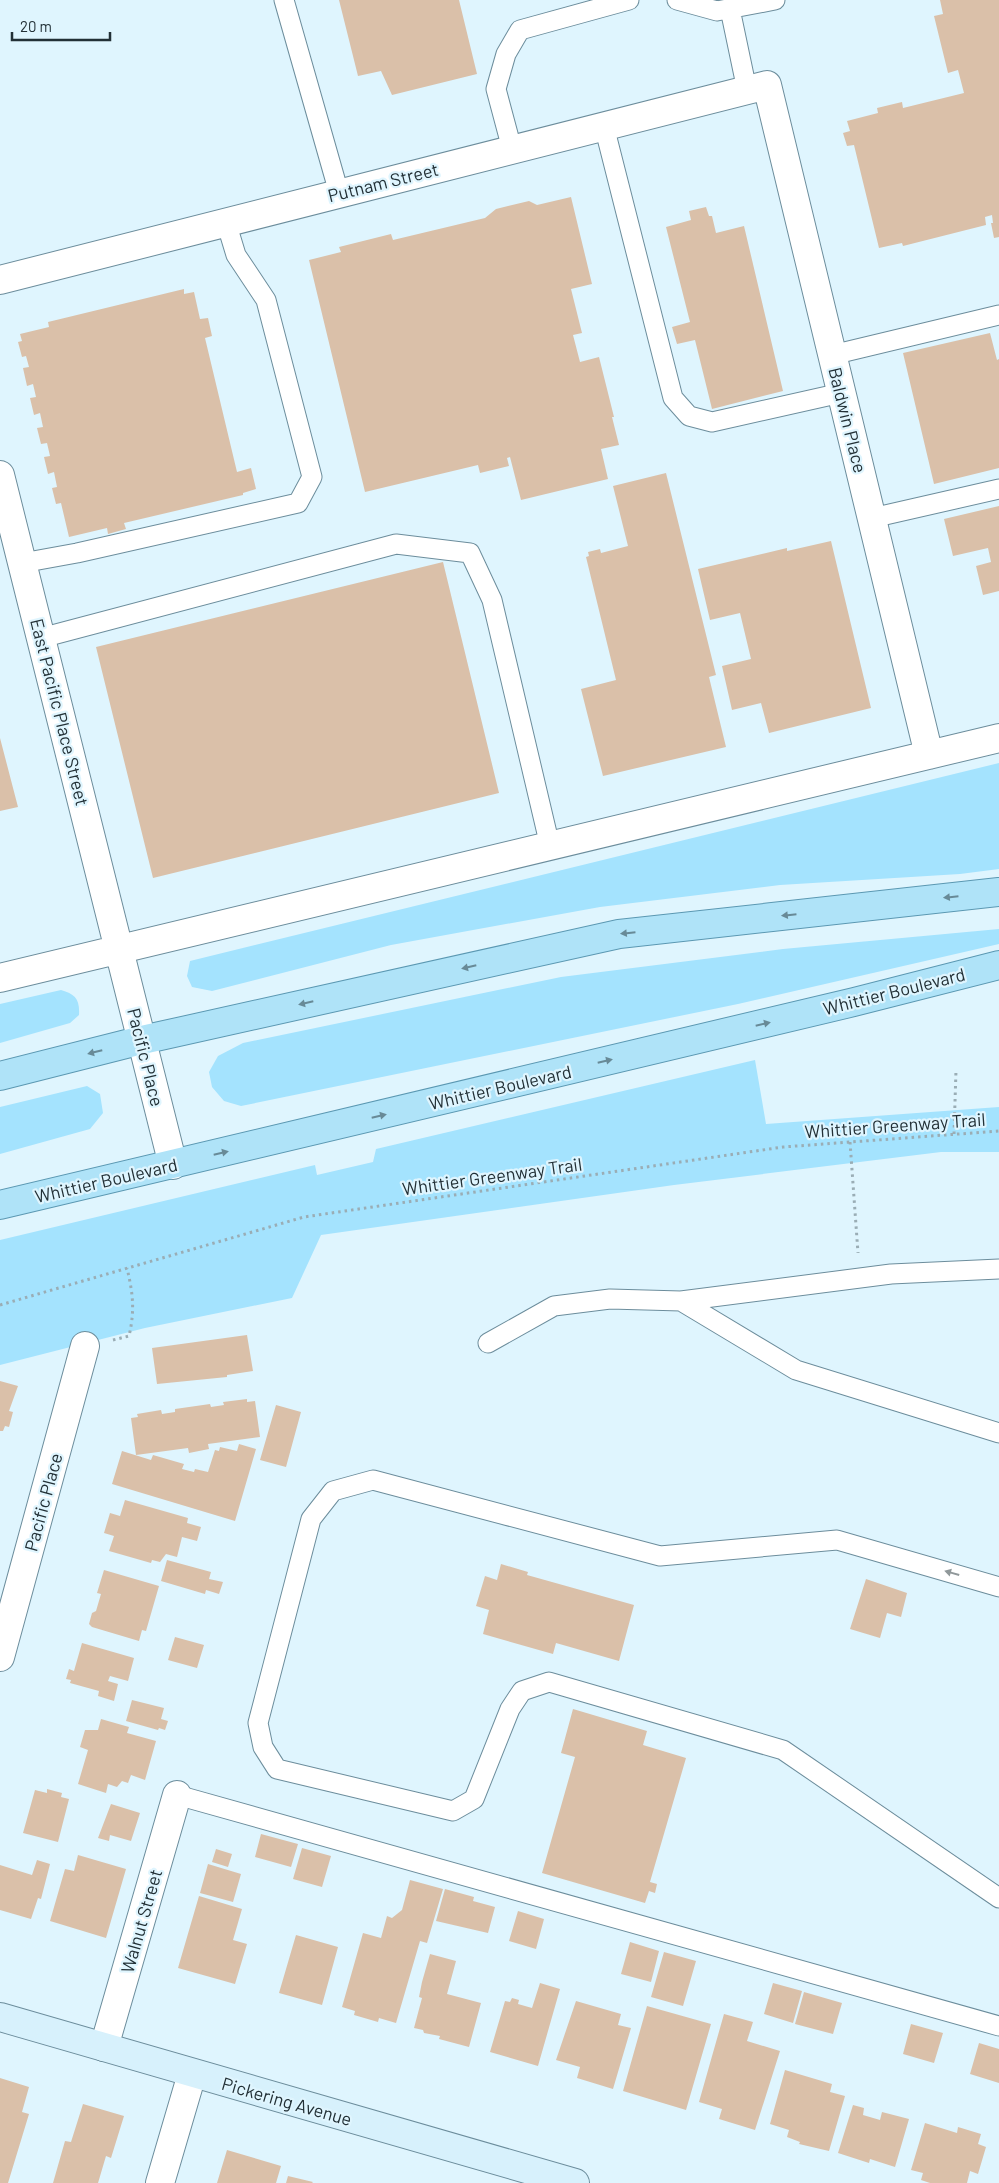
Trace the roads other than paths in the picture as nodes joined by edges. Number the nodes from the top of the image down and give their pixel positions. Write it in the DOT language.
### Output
graph roads {
  1 [pos="284,0"];
  2 [pos="629,0"];
  3 [pos="677,0"];
  4 [pos="775,0"];
  5 [pos="730,9"];
  6 [pos="757,87"];
  7 [pos="604,126"];
  8 [pos="512,149"];
  9 [pos="339,193"];
  10 [pos="226,222"];
  11 [pos="0,280"];
  12 [pos="999,315"];
  13 [pos="832,356"];
  14 [pos="841,392"];
  15 [pos="0,475"];
  16 [pos="999,489"];
  17 [pos="872,518"];
  18 [pos="8,538"];
  19 [pos="22,563"];
  20 [pos="41,638"];
  21 [pos="999,738"];
  22 [pos="929,755"];
  23 [pos="550,846"];
  24 [pos="999,892"];
  25 [pos="119,949"];
  26 [pos="999,964"];
  27 [pos="0,978"];
  28 [pos="142,1040"];
  29 [pos="0,1076"];
  30 [pos="173,1165"];
  31 [pos="0,1205"];
  32 [pos="999,1269"];
  33 [pos="681,1301"];
  34 [pos="488,1342"];
  35 [pos="85,1346"];
  36 [pos="999,1433"];
  37 [pos="999,1586"];
  38 [pos="0,1657"];
  39 [pos="177,1795"];
  40 [pos="999,1898"];
  41 [pos="0,2017"];
  42 [pos="999,2026"];
  43 [pos="104,2048"];
  44 [pos="192,2074"];
  45 [pos="160,2183"];
  46 [pos="575,2183"];
  1 -- 9 [label="lane"];
  2 -- 8 [label="lane"];
  3 -- 5 [label="lane"];
  4 -- 5 [label="lane"];
  5 -- 6 [label="lane"];
  6 -- 7 [label="street, Putnam Street"];
  6 -- 13 [label="street, Baldwin Place"];
  7 -- 8 [label="street, Putnam Street"];
  7 -- 14 [label="lane"];
  8 -- 9 [label="street, Putnam Street"];
  9 -- 10 [label="street, Putnam Street"];
  10 -- 11 [label="street, Putnam Street"];
  10 -- 19 [label="lane"];
  12 -- 13 [label="lane"];
  13 -- 14 [label="street, Baldwin Place"];
  14 -- 17 [label="street, Baldwin Place"];
  15 -- 18 [label="street, East Pacific Place Street"];
  16 -- 17 [label="lane"];
  17 -- 22 [label="street, Baldwin Place"];
  18 -- 19 [label="street, East Pacific Place Street"];
  19 -- 20 [label="street, East Pacific Place Street"];
  20 -- 23 [label="lane"];
  20 -- 25 [label="street, East Pacific Place Street"];
  21 -- 22 [label="street"];
  22 -- 23 [label="street"];
  23 -- 25 [label="street"];
  24 -- 28 [label="main road, one-way"];
  25 -- 27 [label="street"];
  25 -- 28 [label="street, Pacific Place"];
  30 -- 26 [label="main road, Whittier Boulevard, one-way"];
  28 -- 29 [label="main road, one-way"];
  28 -- 30 [label="street, Pacific Place"];
  30 -- 31 [label="main road, Whittier Boulevard"];
  32 -- 33 [label="lane"];
  33 -- 34 [label="lane"];
  33 -- 36 [label="lane"];
  35 -- 38 [label="street, Pacific Place"];
  37 -- 40 [label="lane, one-way"];
  39 -- 42 [label="lane"];
  39 -- 43 [label="street, Walnut Street"];
  41 -- 43 [label="street, Pickering Avenue"];
  43 -- 44 [label="street, Pickering Avenue"];
  44 -- 45 [label="street"];
  44 -- 46 [label="street, Pickering Avenue"];
}
